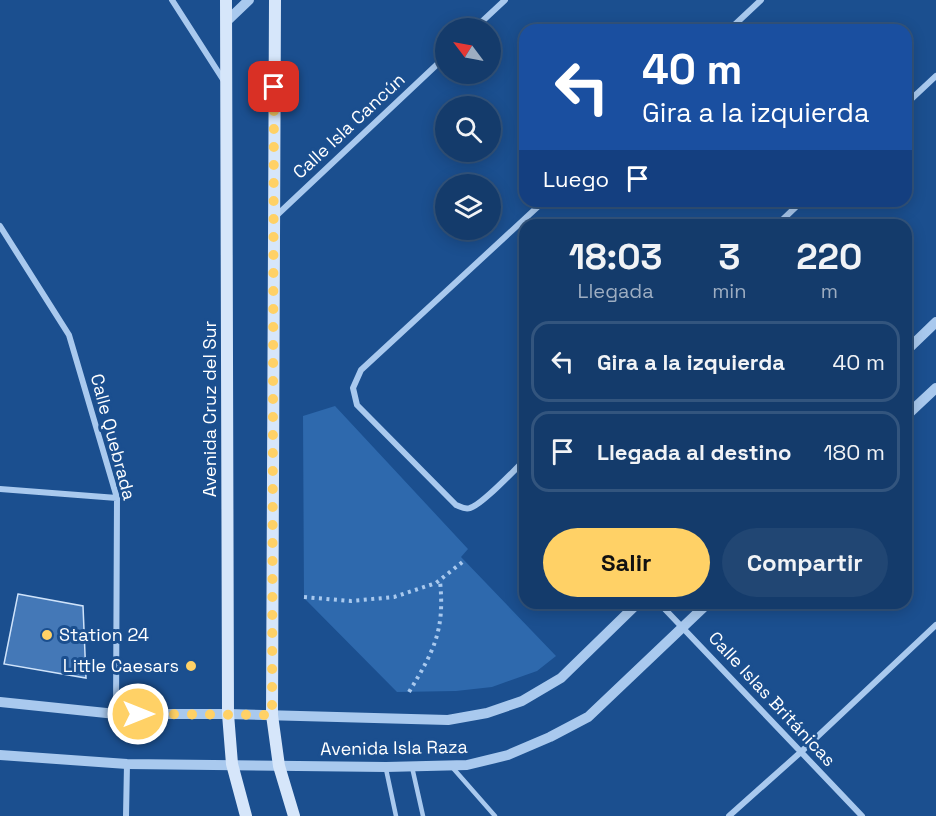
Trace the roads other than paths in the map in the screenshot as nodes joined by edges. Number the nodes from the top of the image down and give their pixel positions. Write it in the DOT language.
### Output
graph roads {
  1 [pos="172,0"];
  2 [pos="226,0"];
  3 [pos="249,0"];
  4 [pos="275,0"];
  5 [pos="505,0"];
  6 [pos="761,0"];
  7 [pos="486,18"];
  8 [pos="226,21"];
  9 [pos="735,24"];
  10 [pos="435,66"];
  11 [pos="936,76"];
  12 [pos="226,84"];
  13 [pos="912,98"];
  14 [pos="538,207"];
  15 [pos="796,207"];
  16 [pos="274,218"];
  17 [pos="525,219"];
  18 [pos="783,219"];
  19 [pos="519,224"];
  20 [pos="0,226"];
  21 [pos="936,322"];
  22 [pos="912,345"];
  23 [pos="936,388"];
  24 [pos="912,410"];
  25 [pos="519,466"];
  26 [pos="0,489"];
  27 [pos="117,498"];
  28 [pos="632,609"];
  29 [pos="665,609"];
  30 [pos="701,609"];
  31 [pos="936,625"];
  32 [pos="683,626"];
  33 [pos="0,702"];
  34 [pos="116,714"];
  35 [pos="228,714"];
  36 [pos="272,715"];
  37 [pos="802,751"];
  38 [pos="0,755"];
  39 [pos="127,764"];
  40 [pos="232,764"];
  41 [pos="450,765"];
  42 [pos="279,766"];
  43 [pos="386,767"];
  44 [pos="412,767"];
  45 [pos="126,816"];
  46 [pos="246,816"];
  47 [pos="294,816"];
  48 [pos="396,816"];
  49 [pos="423,816"];
  50 [pos="495,816"];
  51 [pos="729,816"];
  52 [pos="862,816"];
  1 -- 12 [label="street"];
  2 -- 8 [label="main road, Avenida Cruz del Sur"];
  3 -- 8 [label="street"];
  4 -- 16 [label="main road"];
  5 -- 7 [label="street"];
  6 -- 9 [label="street"];
  8 -- 12 [label="main road, Avenida Cruz del Sur"];
  10 -- 16 [label="street, Calle Isla Cancún"];
  11 -- 13 [label="street"];
  12 -- 35 [label="main road, Avenida Cruz del Sur"];
  14 -- 17 [label="street"];
  15 -- 18 [label="street"];
  16 -- 36 [label="main road"];
  19 -- 25 [label="street"];
  20 -- 27 [label="street, Calle Quebrada"];
  21 -- 22 [label="street"];
  23 -- 24 [label="street"];
  26 -- 27 [label="street"];
  27 -- 34 [label="street, Calle Quebrada"];
  28 -- 36 [label="street, Avenida Isla Raza"];
  29 -- 32 [label="street, Calle Islas Británicas"];
  30 -- 32 [label="street, Avenida Isla Raza"];
  31 -- 37 [label="street"];
  32 -- 37 [label="street, Calle Islas Británicas"];
  32 -- 41 [label="street, Avenida Isla Raza"];
  33 -- 34 [label="street, Avenida Isla Raza"];
  34 -- 35 [label="street, Avenida Isla Raza"];
  35 -- 36 [label="street, Avenida Isla Raza"];
  35 -- 40 [label="main road, Avenida Cruz del Sur"];
  36 -- 42 [label="main road"];
  37 -- 51 [label="street"];
  37 -- 52 [label="street, Calle Islas Británicas"];
  38 -- 39 [label="street, Avenida Isla Raza"];
  39 -- 40 [label="street, Avenida Isla Raza"];
  39 -- 45 [label="street"];
  40 -- 42 [label="street, Avenida Isla Raza"];
  40 -- 46 [label="main road, Avenida Cruz del Sur"];
  41 -- 44 [label="street, Avenida Isla Raza"];
  41 -- 50 [label="lane"];
  42 -- 43 [label="street, Avenida Isla Raza"];
  42 -- 47 [label="main road"];
  43 -- 44 [label="street, Avenida Isla Raza"];
  43 -- 48 [label="lane"];
  44 -- 49 [label="lane"];
}
